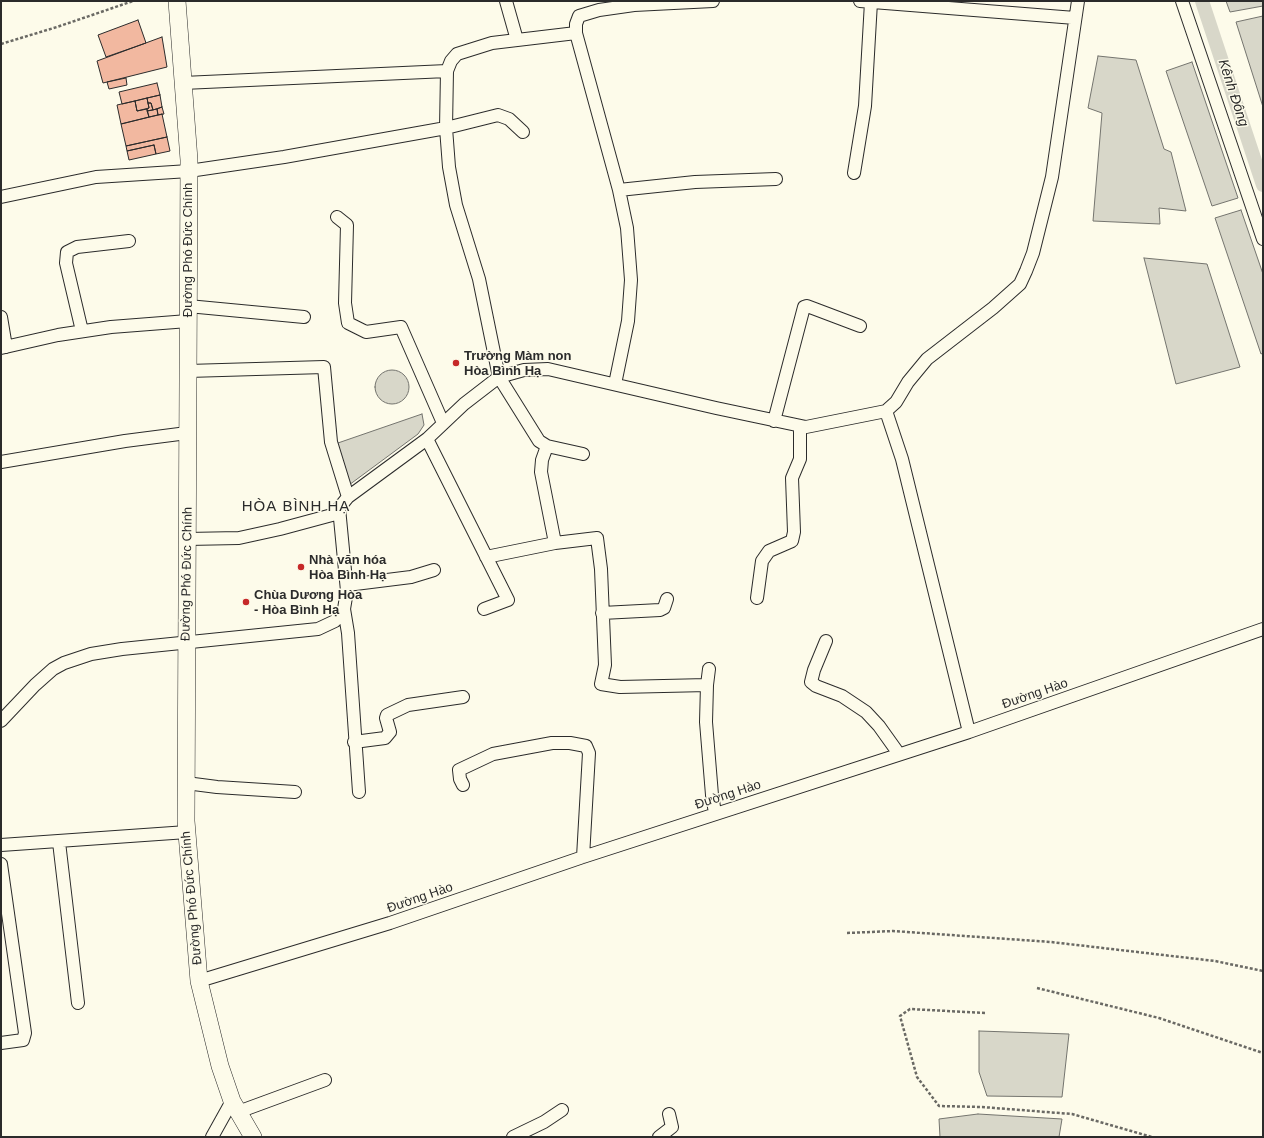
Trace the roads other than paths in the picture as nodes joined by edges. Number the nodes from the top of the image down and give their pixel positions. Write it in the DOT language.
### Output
graph roads {
  1 [pos="177,1"];
  2 [pos="506,1"];
  3 [pos="713,1"];
  4 [pos="865,1"];
  5 [pos="1078,1"];
  6 [pos="1182,1"];
  7 [pos="1075,18"];
  8 [pos="576,33"];
  9 [pos="516,40"];
  10 [pos="447,71"];
  11 [pos="183,84"];
  12 [pos="446,128"];
  13 [pos="523,132"];
  14 [pos="189,171"];
  15 [pos="854,173"];
  16 [pos="776,179"];
  17 [pos="619,190"];
  18 [pos="1,197"];
  19 [pos="337,217"];
  20 [pos="1263,239"];
  21 [pos="129,241"];
  22 [pos="188,314"];
  23 [pos="1,317"];
  24 [pos="304,317"];
  25 [pos="860,326"];
  26 [pos="82,331"];
  27 [pos="4,348"];
  28 [pos="188,370"];
  29 [pos="498,377"];
  30 [pos="615,384"];
  31 [pos="886,411"];
  32 [pos="774,421"];
  33 [pos="443,423"];
  34 [pos="800,426"];
  35 [pos="187,433"];
  36 [pos="427,439"];
  37 [pos="547,446"];
  38 [pos="583,454"];
  39 [pos="1,462"];
  40 [pos="348,497"];
  41 [pos="339,508"];
  42 [pos="187,539"];
  43 [pos="555,544"];
  44 [pos="486,557"];
  45 [pos="434,570"];
  46 [pos="347,585"];
  47 [pos="757,598"];
  48 [pos="667,599"];
  49 [pos="344,609"];
  50 [pos="484,609"];
  51 [pos="602,612"];
  52 [pos="1263,629"];
  53 [pos="826,641"];
  54 [pos="186,643"];
  55 [pos="709,669"];
  56 [pos="707,685"];
  57 [pos="463,697"];
  58 [pos="1,721"];
  59 [pos="969,732"];
  60 [pos="354,742"];
  61 [pos="899,754"];
  62 [pos="186,783"];
  63 [pos="463,785"];
  64 [pos="295,792"];
  65 [pos="358,792"];
  66 [pos="715,813"];
  67 [pos="187,832"];
  68 [pos="60,842"];
  69 [pos="1,845"];
  70 [pos="583,857"];
  71 [pos="1,864"];
  72 [pos="199,981"];
  73 [pos="78,1003"];
  74 [pos="1,1043"];
  75 [pos="325,1080"];
  76 [pos="235,1107"];
  77 [pos="562,1110"];
  78 [pos="669,1114"];
  79 [pos="212,1137"];
  80 [pos="253,1137"];
  81 [pos="513,1137"];
  82 [pos="659,1137"];
  1 -- 11 [label="main road, Đường Phó Đức Chính"];
  2 -- 9 [label="street"];
  3 -- 8 [label="street"];
  4 -- 7 [label="street"];
  4 -- 15 [label="street"];
  5 -- 7 [label="street"];
  6 -- 20 [label="street"];
  7 -- 31 [label="street"];
  8 -- 9 [label="street"];
  8 -- 17 [label="street"];
  9 -- 10 [label="street"];
  10 -- 11 [label="street"];
  10 -- 12 [label="street"];
  11 -- 14 [label="main road, Đường Phó Đức Chính"];
  12 -- 13 [label="street"];
  12 -- 14 [label="street"];
  12 -- 29 [label="street"];
  14 -- 18 [label="street"];
  14 -- 22 [label="main road, Đường Phó Đức Chính"];
  16 -- 17 [label="street"];
  17 -- 30 [label="street"];
  19 -- 33 [label="street"];
  21 -- 26 [label="street"];
  22 -- 24 [label="street"];
  22 -- 26 [label="street"];
  22 -- 28 [label="main road, Đường Phó Đức Chính"];
  23 -- 27 [label="street"];
  25 -- 32 [label="street"];
  26 -- 27 [label="street"];
  28 -- 35 [label="main road, Đường Phó Đức Chính"];
  28 -- 40 [label="street"];
  29 -- 30 [label="street"];
  29 -- 33 [label="street"];
  29 -- 37 [label="street"];
  30 -- 32 [label="street"];
  31 -- 34 [label="street"];
  31 -- 59 [label="street"];
  32 -- 34 [label="street"];
  33 -- 36 [label="street"];
  34 -- 47 [label="street"];
  35 -- 39 [label="street"];
  35 -- 42 [label="main road, Đường Phó Đức Chính"];
  36 -- 40 [label="street"];
  36 -- 44 [label="street"];
  37 -- 38 [label="street"];
  37 -- 43 [label="street"];
  40 -- 41 [label="street"];
  41 -- 42 [label="street"];
  41 -- 46 [label="street"];
  42 -- 54 [label="main road, Đường Phó Đức Chính"];
  43 -- 44 [label="street"];
  43 -- 51 [label="street"];
  44 -- 50 [label="street"];
  45 -- 46 [label="street"];
  46 -- 49 [label="street"];
  48 -- 51 [label="street"];
  49 -- 54 [label="street"];
  49 -- 60 [label="street"];
  51 -- 56 [label="street"];
  52 -- 59 [label="street, Đường Hào"];
  53 -- 61 [label="street"];
  54 -- 58 [label="street"];
  54 -- 62 [label="main road, Đường Phó Đức Chính"];
  55 -- 56 [label="street"];
  56 -- 66 [label="street"];
  57 -- 60 [label="street"];
  59 -- 61 [label="street, Đường Hào"];
  60 -- 65 [label="street"];
  61 -- 66 [label="street, Đường Hào"];
  62 -- 64 [label="street"];
  62 -- 67 [label="main road, Đường Phó Đức Chính"];
  63 -- 70 [label="street"];
  66 -- 70 [label="street, Đường Hào"];
  67 -- 68 [label="street"];
  67 -- 72 [label="main road, Đường Phó Đức Chính"];
  68 -- 69 [label="street"];
  68 -- 73 [label="street"];
  70 -- 72 [label="street, Đường Hào"];
  71 -- 74 [label="street"];
  72 -- 76 [label="main road, Đường Phó Đức Chính"];
  75 -- 76 [label="street"];
  76 -- 79 [label="street"];
  76 -- 80 [label="main road, Đường Phó Đức Chính"];
  77 -- 81 [label="street"];
  78 -- 82 [label="street"];
}
